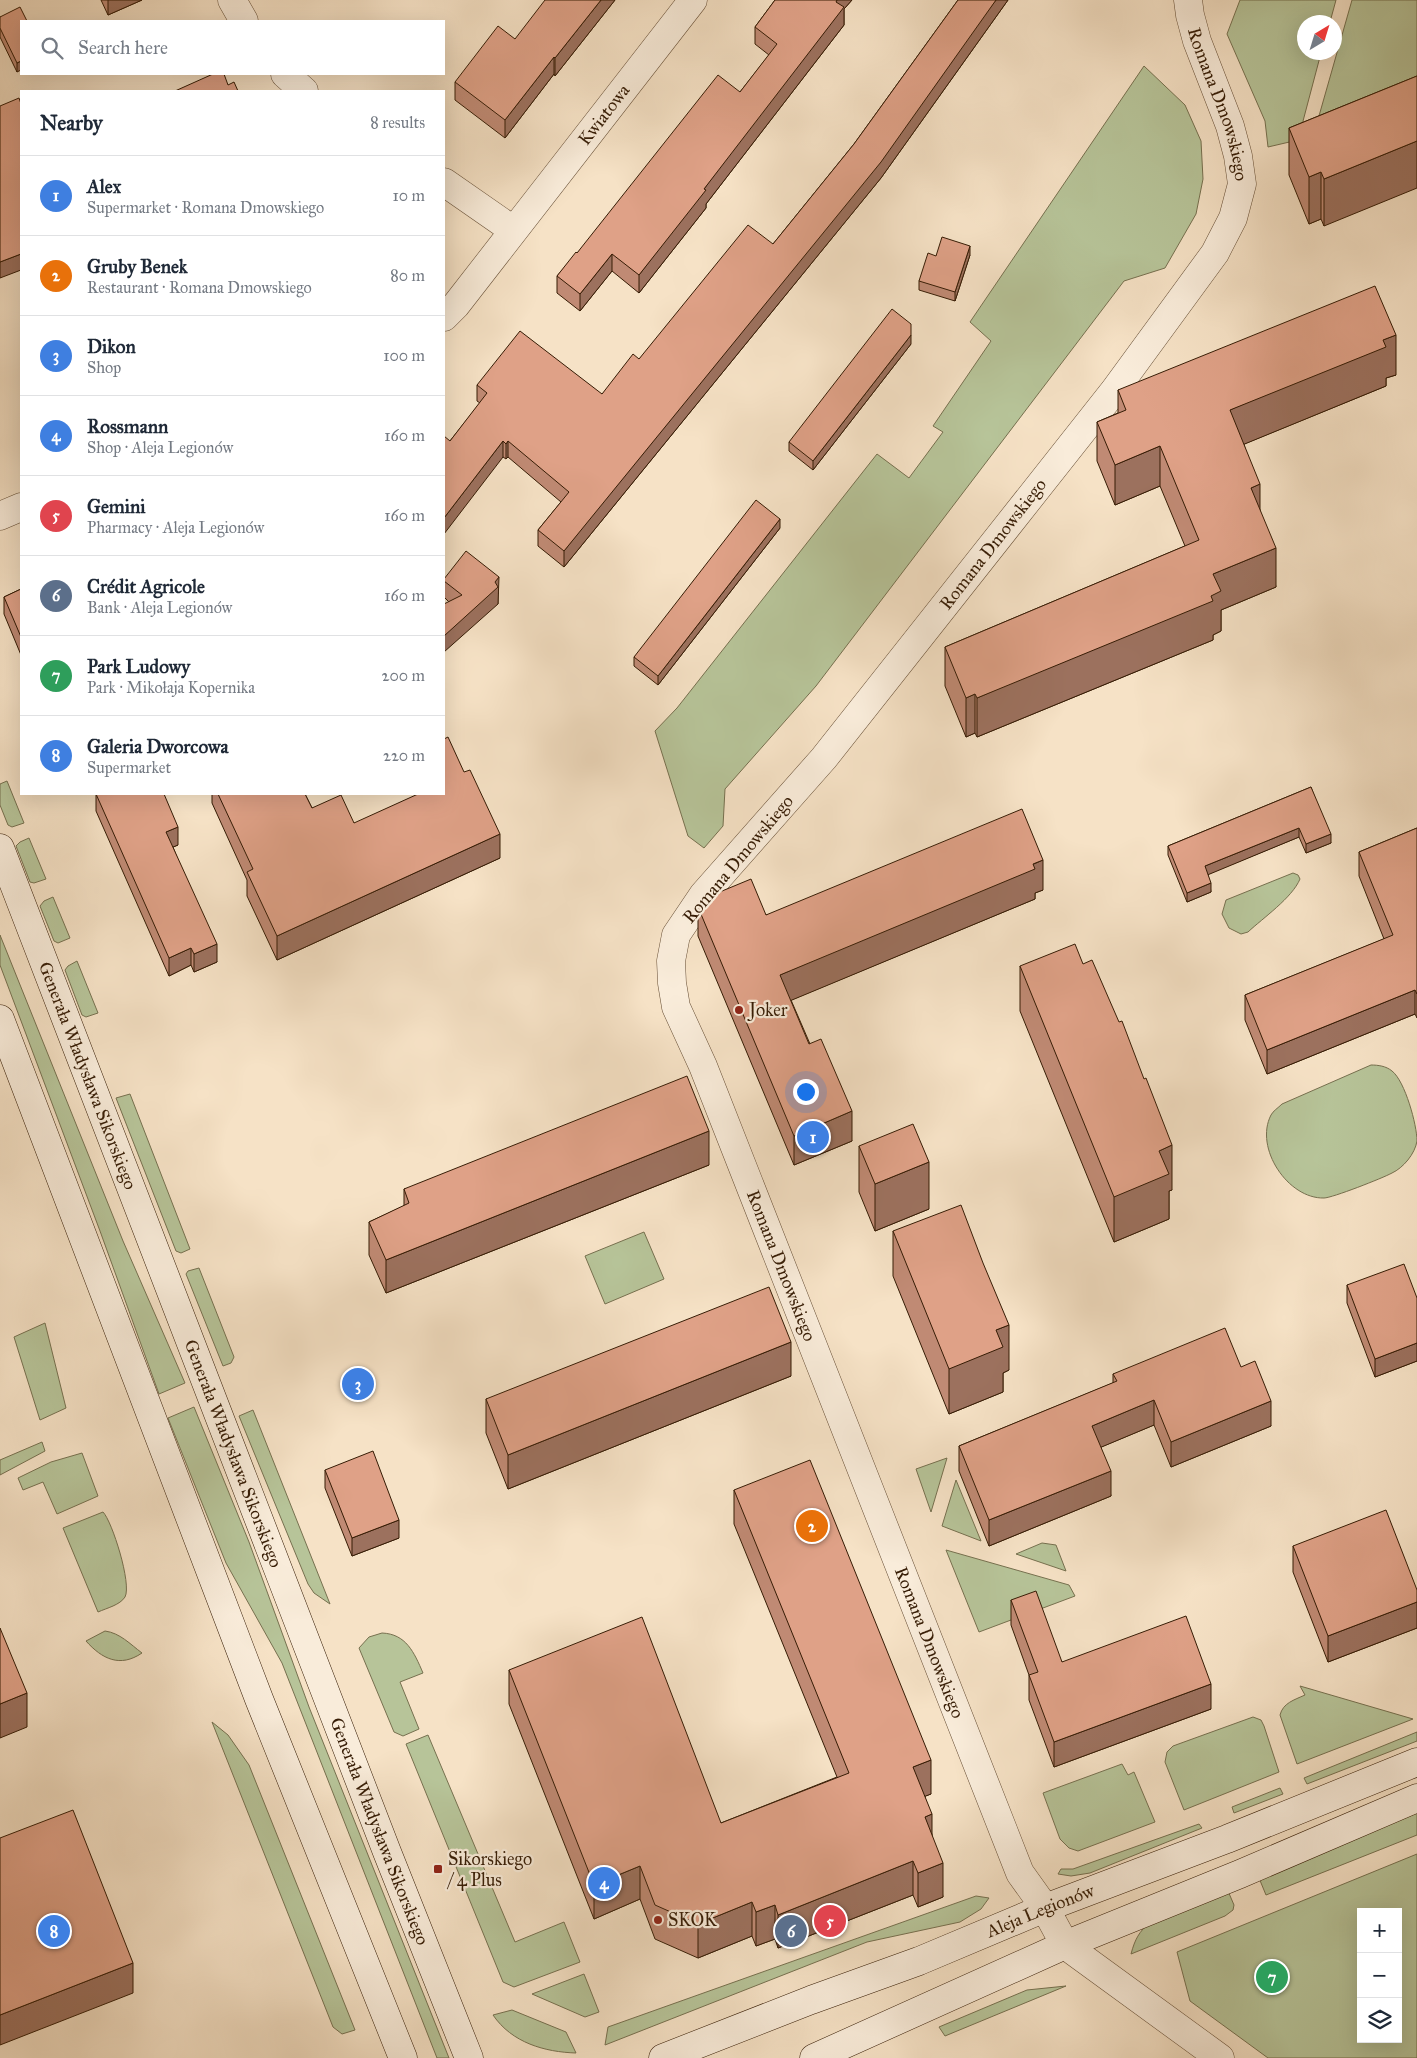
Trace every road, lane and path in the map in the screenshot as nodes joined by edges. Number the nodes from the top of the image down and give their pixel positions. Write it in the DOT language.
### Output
graph roads {
  1 [pos="232,0"];
  2 [pos="693,0"];
  3 [pos="1188,0"];
  4 [pos="243,20"];
  5 [pos="286,75"];
  6 [pos="303,90"];
  7 [pos="445,183"];
  8 [pos="513,230"];
  9 [pos="445,316"];
  10 [pos="20,507"];
  11 [pos="0,516"];
  12 [pos="0,848"];
  13 [pos="0,1019"];
  14 [pos="1417,1762"];
  15 [pos="1417,1798"];
  16 [pos="1045,1908"];
  17 [pos="1065,1945"];
  18 [pos="402,2058"];
  19 [pos="470,2058"];
  20 [pos="664,2058"];
  21 [pos="814,2058"];
  22 [pos="1220,2058"];
  1 -- 4 [label="main road"];
  2 -- 8 [label="main road, Kwiatowa"];
  3 -- 16 [label="main road, Romana Dmowskiego"];
  5 -- 6 [label="main road"];
  7 -- 8 [label="main road"];
  8 -- 9 [label="main road, Kwiatowa"];
  10 -- 11 [label="main road"];
  12 -- 19 [label="main road, Generała Władysława Sikorskiego"];
  13 -- 18 [label="main road"];
  14 -- 16 [label="main road, Aleja Legionów"];
  15 -- 17 [label="main road"];
  16 -- 17 [label="main road, Romana Dmowskiego"];
  16 -- 20 [label="main road, Aleja Legionów"];
  17 -- 21 [label="main road"];
  17 -- 22 [label="main road"];
}
